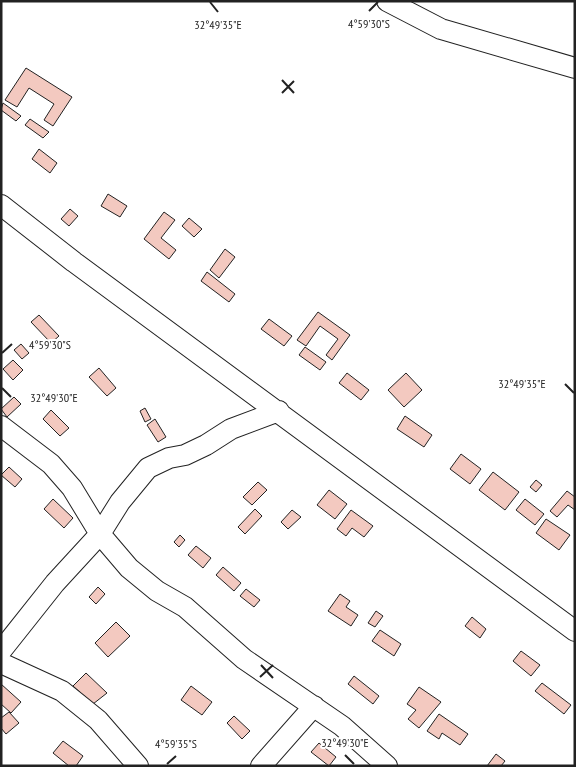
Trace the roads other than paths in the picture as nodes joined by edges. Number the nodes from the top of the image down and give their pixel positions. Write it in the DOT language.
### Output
graph roads {
  1 [pos="387,1"];
  2 [pos="575,68"];
  3 [pos="1,205"];
  4 [pos="279,411"];
  5 [pos="1,426"];
  6 [pos="100,534"];
  7 [pos="575,631"];
  8 [pos="1,651"];
  9 [pos="1,663"];
  10 [pos="314,706"];
  11 [pos="138,766"];
  12 [pos="261,766"];
  13 [pos="387,766"];
  1 -- 2 [label="street"];
  3 -- 4 [label="street"];
  4 -- 6 [label="street"];
  4 -- 7 [label="street"];
  5 -- 6 [label="street"];
  6 -- 8 [label="street"];
  6 -- 10 [label="street"];
  9 -- 11 [label="street"];
  10 -- 12 [label="street"];
  10 -- 13 [label="street"];
}
